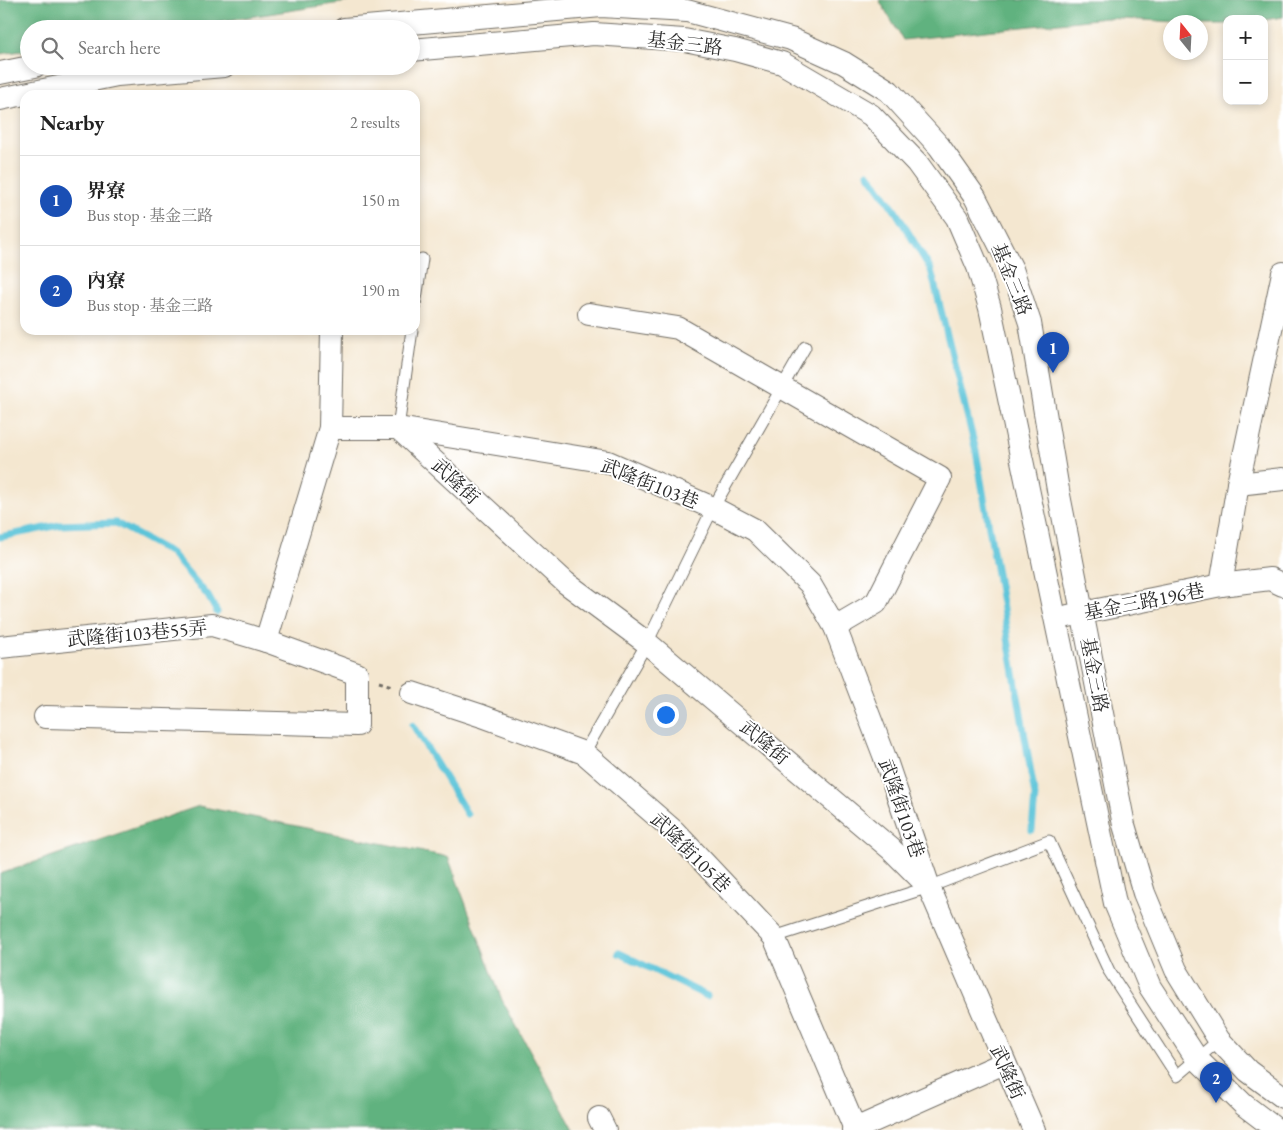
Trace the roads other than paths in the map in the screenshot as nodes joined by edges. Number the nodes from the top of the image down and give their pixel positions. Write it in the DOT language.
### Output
graph roads {
  1 [pos="420,22"];
  2 [pos="420,49"];
  3 [pos="20,69"];
  4 [pos="0,73"];
  5 [pos="128,75"];
  6 [pos="46,90"];
  7 [pos="20,95"];
  8 [pos="0,99"];
  9 [pos="422,258"];
  10 [pos="420,272"];
  11 [pos="1283,273"];
  12 [pos="1279,313"];
  13 [pos="589,314"];
  14 [pos="332,335"];
  15 [pos="411,335"];
  16 [pos="805,347"];
  17 [pos="782,388"];
  18 [pos="330,428"];
  19 [pos="398,428"];
  20 [pos="1283,478"];
  21 [pos="1238,484"];
  22 [pos="713,508"];
  23 [pos="1283,584"];
  24 [pos="1221,585"];
  25 [pos="1083,613"];
  26 [pos="1054,619"];
  27 [pos="835,627"];
  28 [pos="266,641"];
  29 [pos="647,643"];
  30 [pos="0,647"];
  31 [pos="412,692"];
  32 [pos="45,717"];
  33 [pos="584,753"];
  34 [pos="929,887"];
  35 [pos="774,937"];
  36 [pos="1219,1040"];
  37 [pos="1198,1059"];
  38 [pos="1004,1063"];
  39 [pos="1283,1097"];
  40 [pos="854,1130"];
  41 [pos="1034,1130"];
  42 [pos="1277,1130"];
  1 -- 25 [label="street, 基金三路"];
  2 -- 26 [label="street, 基金三路"];
  3 -- 4 [label="street"];
  5 -- 6 [label="street"];
  7 -- 8 [label="street"];
  9 -- 10 [label="lane"];
  11 -- 12 [label="street, 基金三路196巷"];
  12 -- 21 [label="street, 基金三路196巷"];
  13 -- 17 [label="street"];
  14 -- 18 [label="street"];
  15 -- 19 [label="lane"];
  16 -- 17 [label="lane"];
  17 -- 22 [label="lane"];
  17 -- 27 [label="street"];
  18 -- 19 [label="street, 武隆街103巷"];
  18 -- 28 [label="street"];
  19 -- 22 [label="street, 武隆街103巷"];
  19 -- 29 [label="street, 武隆街"];
  20 -- 21 [label="street"];
  21 -- 24 [label="street, 基金三路196巷"];
  22 -- 27 [label="street, 武隆街103巷"];
  22 -- 29 [label="lane"];
  23 -- 24 [label="street"];
  24 -- 25 [label="street, 基金三路196巷"];
  25 -- 26 [label="street, 基金三路196巷"];
  25 -- 36 [label="street, 基金三路"];
  26 -- 37 [label="street, 基金三路"];
  27 -- 34 [label="street, 武隆街103巷"];
  28 -- 30 [label="street, 武隆街103巷55弄"];
  28 -- 32 [label="street, 武隆街103巷55弄"];
  29 -- 33 [label="lane"];
  29 -- 34 [label="street, 武隆街"];
  31 -- 33 [label="street, 武隆街105巷"];
  33 -- 35 [label="street, 武隆街105巷"];
  34 -- 35 [label="lane"];
  34 -- 37 [label="lane"];
  34 -- 38 [label="street, 武隆街"];
  35 -- 40 [label="street, 武隆街105巷"];
  36 -- 37 [label="lane"];
  36 -- 39 [label="street, 基金三路"];
  37 -- 42 [label="street, 基金三路"];
  38 -- 40 [label="street"];
  38 -- 41 [label="street, 武隆街"];
}
